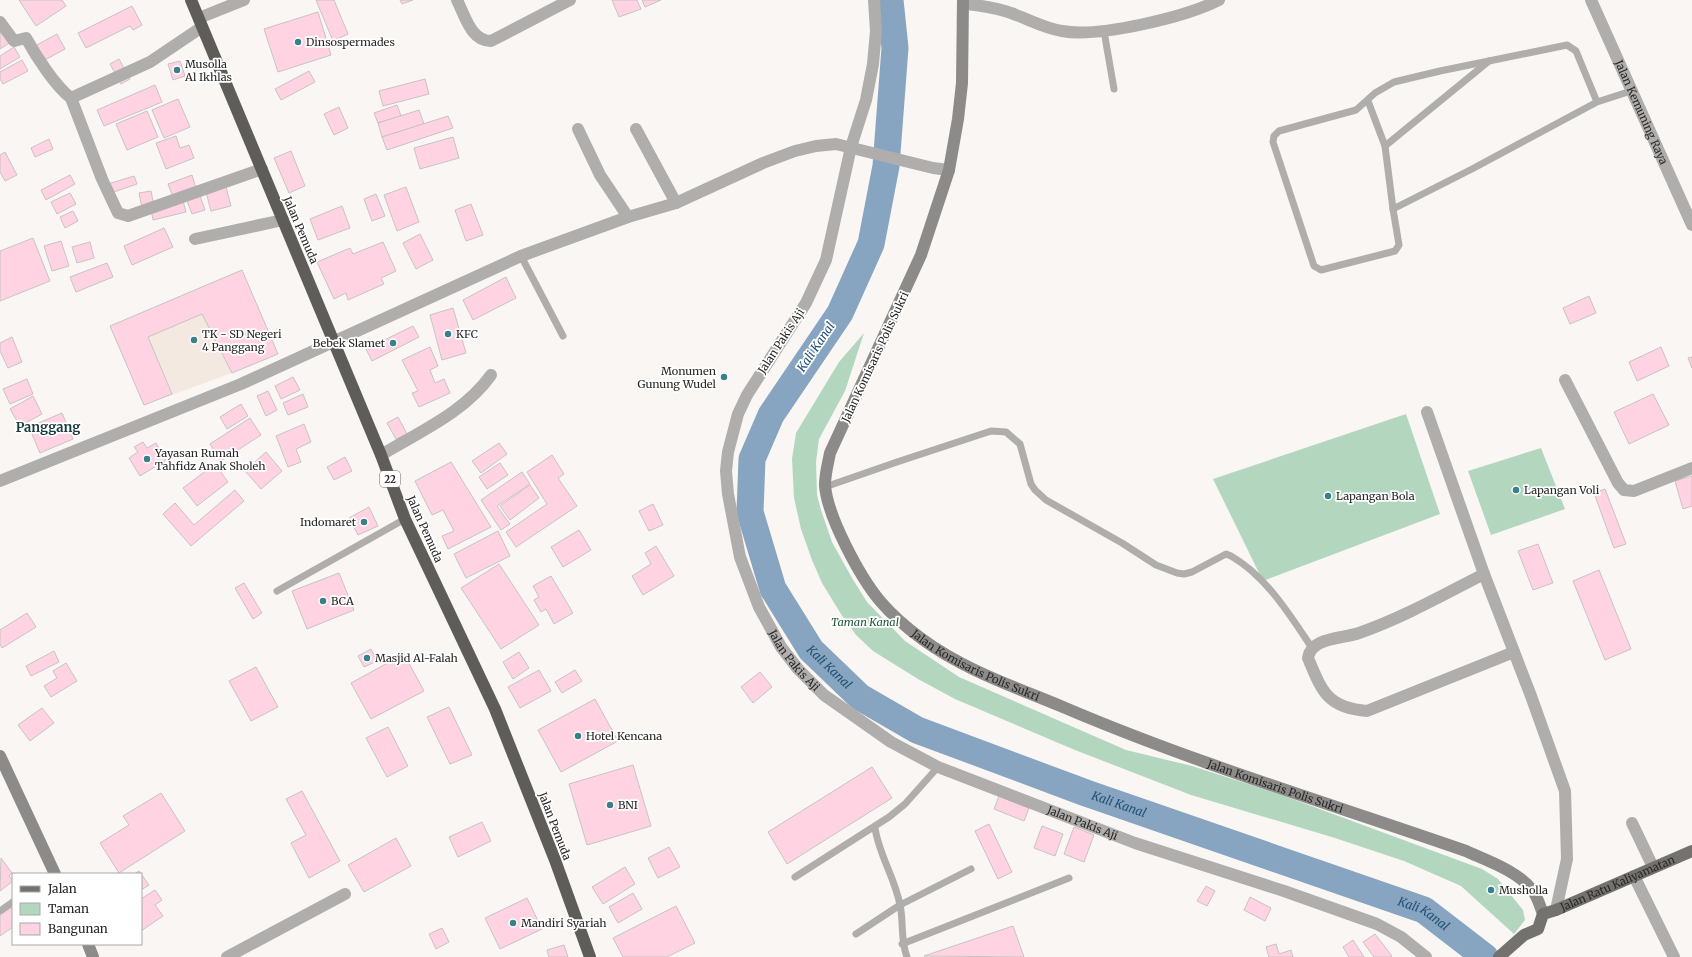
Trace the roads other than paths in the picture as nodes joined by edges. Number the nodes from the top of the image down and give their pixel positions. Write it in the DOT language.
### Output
graph roads {
  1 [pos="191,0"];
  2 [pos="244,0"];
  3 [pos="458,0"];
  4 [pos="874,0"];
  5 [pos="1219,0"];
  6 [pos="1591,0"];
  7 [pos="562,1"];
  8 [pos="963,2"];
  9 [pos="0,22"];
  10 [pos="200,22"];
  11 [pos="1104,31"];
  12 [pos="1490,60"];
  13 [pos="1114,89"];
  14 [pos="1631,91"];
  15 [pos="71,98"];
  16 [pos="1368,101"];
  17 [pos="1597,102"];
  18 [pos="578,129"];
  19 [pos="636,129"];
  20 [pos="1385,146"];
  21 [pos="851,147"];
  22 [pos="262,169"];
  23 [pos="949,170"];
  24 [pos="676,203"];
  25 [pos="1393,209"];
  26 [pos="628,217"];
  27 [pos="283,220"];
  28 [pos="1692,225"];
  29 [pos="194,239"];
  30 [pos="521,256"];
  31 [pos="563,336"];
  32 [pos="333,342"];
  33 [pos="491,374"];
  34 [pos="1565,380"];
  35 [pos="1427,412"];
  36 [pos="381,454"];
  37 [pos="1692,468"];
  38 [pos="0,481"];
  39 [pos="825,488"];
  40 [pos="405,519"];
  41 [pos="1484,574"];
  42 [pos="276,591"];
  43 [pos="1312,648"];
  44 [pos="1514,652"];
  45 [pos="0,756"];
  46 [pos="938,767"];
  47 [pos="1632,823"];
  48 [pos="875,828"];
  49 [pos="1692,851"];
  50 [pos="1653,867"];
  51 [pos="971,869"];
  52 [pos="55,873"];
  53 [pos="1634,876"];
  54 [pos="795,877"];
  55 [pos="1069,878"];
  56 [pos="345,894"];
  57 [pos="12,903"];
  58 [pos="900,905"];
  59 [pos="1556,910"];
  60 [pos="0,911"];
  61 [pos="1543,914"];
  62 [pos="856,934"];
  63 [pos="902,944"];
  64 [pos="88,945"];
  65 [pos="93,957"];
  66 [pos="227,957"];
  67 [pos="590,957"];
  68 [pos="907,957"];
  69 [pos="1426,957"];
  70 [pos="1499,957"];
  71 [pos="1674,957"];
  1 -- 10 [label="highway, Jalan Pemuda / 22"];
  2 -- 10 [label="street"];
  3 -- 7 [label="street"];
  4 -- 21 [label="street, Jalan Pakis Aji"];
  5 -- 11 [label="street"];
  6 -- 14 [label="street, Jalan Kemuning Raya"];
  8 -- 11 [label="street"];
  8 -- 23 [label="main road, Jalan Komisaris Polis Sukri"];
  9 -- 15 [label="street"];
  10 -- 15 [label="street"];
  10 -- 22 [label="highway, Jalan Pemuda / 22"];
  11 -- 13 [label="lane"];
  12 -- 16 [label="lane"];
  12 -- 17 [label="lane"];
  12 -- 20 [label="lane"];
  14 -- 17 [label="lane"];
  14 -- 28 [label="street, Jalan Kemuning Raya"];
  15 -- 22 [label="street"];
  16 -- 20 [label="lane"];
  16 -- 25 [label="lane"];
  17 -- 25 [label="lane"];
  18 -- 26 [label="street"];
  19 -- 24 [label="street"];
  20 -- 25 [label="lane"];
  21 -- 23 [label="street"];
  21 -- 24 [label="street"];
  21 -- 46 [label="street, Jalan Pakis Aji"];
  22 -- 27 [label="highway, Jalan Pemuda / 22"];
  23 -- 39 [label="main road, Jalan Komisaris Polis Sukri"];
  24 -- 26 [label="street"];
  26 -- 30 [label="street"];
  27 -- 29 [label="street"];
  27 -- 32 [label="highway, Jalan Pemuda / 22"];
  30 -- 31 [label="lane"];
  30 -- 32 [label="street"];
  32 -- 36 [label="highway, Jalan Pemuda / 22"];
  32 -- 38 [label="street"];
  33 -- 36 [label="street"];
  34 -- 37 [label="street"];
  35 -- 41 [label="street"];
  36 -- 40 [label="highway, Jalan Pemuda / 22"];
  39 -- 43 [label="lane"];
  39 -- 61 [label="main road, Jalan Komisaris Polis Sukri"];
  40 -- 42 [label="lane"];
  40 -- 67 [label="highway, Jalan Pemuda / 22"];
  41 -- 43 [label="street"];
  41 -- 44 [label="street"];
  43 -- 44 [label="street"];
  44 -- 59 [label="street"];
  45 -- 52 [label="main road"];
  46 -- 48 [label="lane"];
  46 -- 69 [label="street, Jalan Pakis Aji"];
  47 -- 50 [label="street"];
  48 -- 54 [label="lane"];
  48 -- 58 [label="lane"];
  49 -- 50 [label="main road, Jalan Ratu Kaliyamatan"];
  50 -- 53 [label="main road, Jalan Ratu Kaliyamatan"];
  51 -- 58 [label="lane"];
  53 -- 59 [label="main road, Jalan Ratu Kaliyamatan"];
  53 -- 71 [label="street"];
  55 -- 63 [label="lane"];
  56 -- 66 [label="street"];
  57 -- 60 [label="lane"];
  58 -- 62 [label="lane"];
  58 -- 63 [label="lane"];
  59 -- 61 [label="main road, Jalan Ratu Kaliyamatan"];
  61 -- 70 [label="main road"];
  63 -- 68 [label="lane"];
  64 -- 65 [label="main road"];
}
